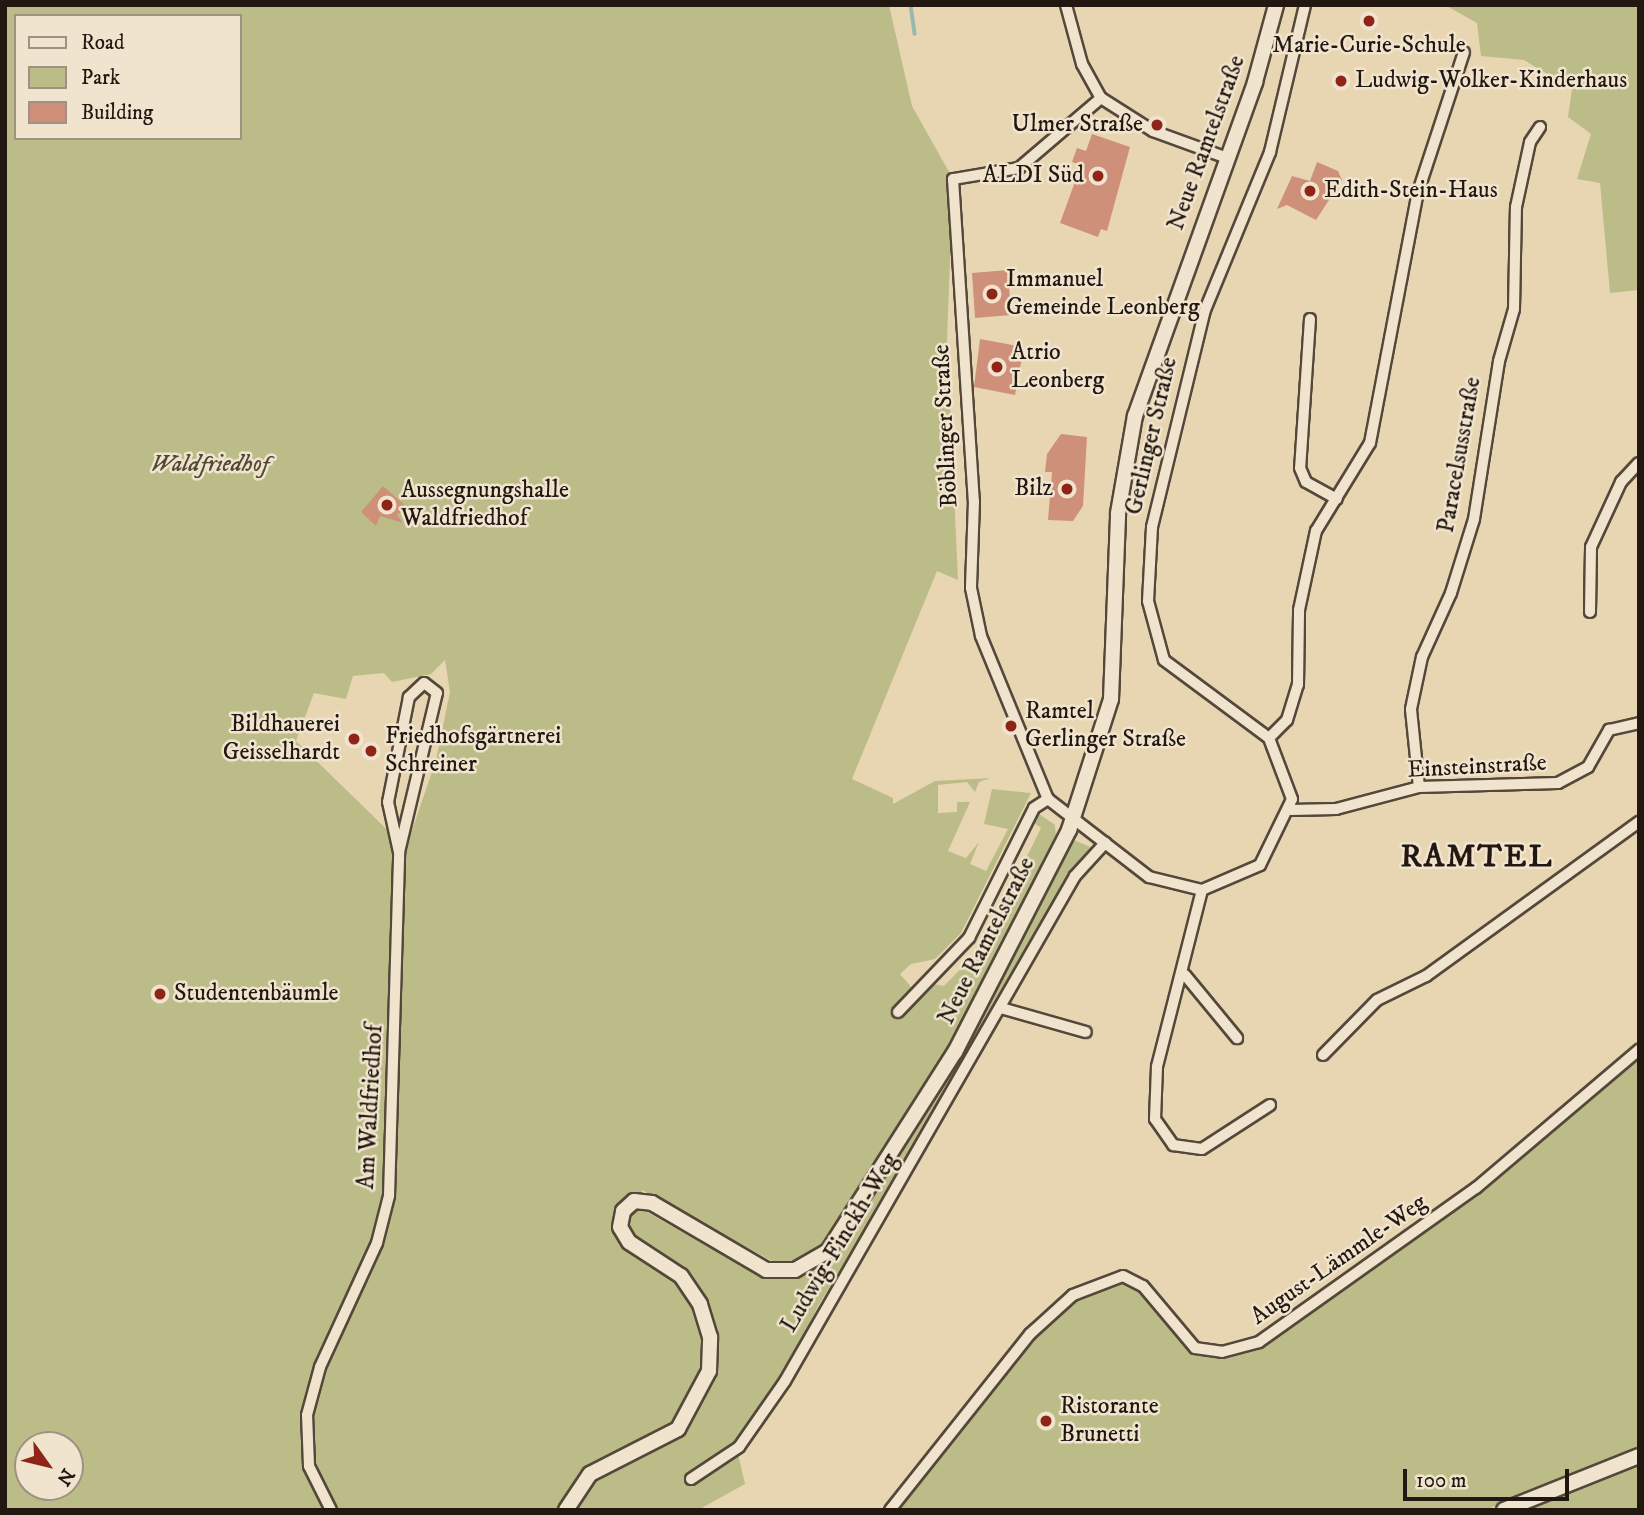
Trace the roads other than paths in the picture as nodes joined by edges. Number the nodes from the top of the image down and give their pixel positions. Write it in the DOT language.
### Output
graph roads {
  1 [pos="1066,5"];
  2 [pos="1276,5"];
  3 [pos="1305,5"];
  4 [pos="1464,52"];
  5 [pos="1101,98"];
  6 [pos="1540,127"];
  7 [pos="1227,158"];
  8 [pos="1310,319"];
  9 [pos="1639,463"];
  10 [pos="1336,499"];
  11 [pos="1590,612"];
  12 [pos="1637,718"];
  13 [pos="1269,738"];
  14 [pos="1419,787"];
  15 [pos="1048,799"];
  16 [pos="1291,810"];
  17 [pos="1075,817"];
  18 [pos="1639,822"];
  19 [pos="1105,843"];
  20 [pos="399,852"];
  21 [pos="1202,890"];
  22 [pos="1185,975"];
  23 [pos="1001,1008"];
  24 [pos="898,1012"];
  25 [pos="1086,1032"];
  26 [pos="1237,1038"];
  27 [pos="1639,1050"];
  28 [pos="1323,1055"];
  29 [pos="1270,1105"];
  30 [pos="1639,1456"];
  31 [pos="691,1479"];
  32 [pos="331,1510"];
  33 [pos="566,1510"];
  34 [pos="890,1510"];
  35 [pos="1504,1510"];
  1 -- 5 [label="street"];
  2 -- 7 [label="main road, Neue Ramtelstraße"];
  3 -- 13 [label="street, Gerlinger Straße"];
  4 -- 10 [label="street"];
  5 -- 7 [label="street"];
  5 -- 15 [label="street, Böblinger Straße"];
  6 -- 14 [label="street, Paracelsusstraße"];
  7 -- 17 [label="main road, Neue Ramtelstraße"];
  8 -- 10 [label="street"];
  9 -- 11 [label="street"];
  10 -- 13 [label="street"];
  12 -- 14 [label="street, Einsteinstraße"];
  13 -- 16 [label="street, Gerlinger Straße"];
  14 -- 16 [label="street, Einsteinstraße"];
  15 -- 17 [label="street"];
  15 -- 24 [label="street"];
  16 -- 21 [label="street"];
  17 -- 19 [label="street"];
  17 -- 33 [label="main road, Neue Ramtelstraße"];
  18 -- 28 [label="street"];
  19 -- 21 [label="street"];
  19 -- 23 [label="street, Ludwig-Finckh-Weg"];
  20 -- 20 [label="street, Am Waldfriedhof"];
  20 -- 32 [label="street, Am Waldfriedhof"];
  21 -- 22 [label="street"];
  22 -- 26 [label="street"];
  22 -- 29 [label="street"];
  23 -- 25 [label="street"];
  23 -- 31 [label="street, Ludwig-Finckh-Weg"];
  27 -- 34 [label="street, August-Lämmle-Weg"];
  30 -- 35 [label="main road"];
}
